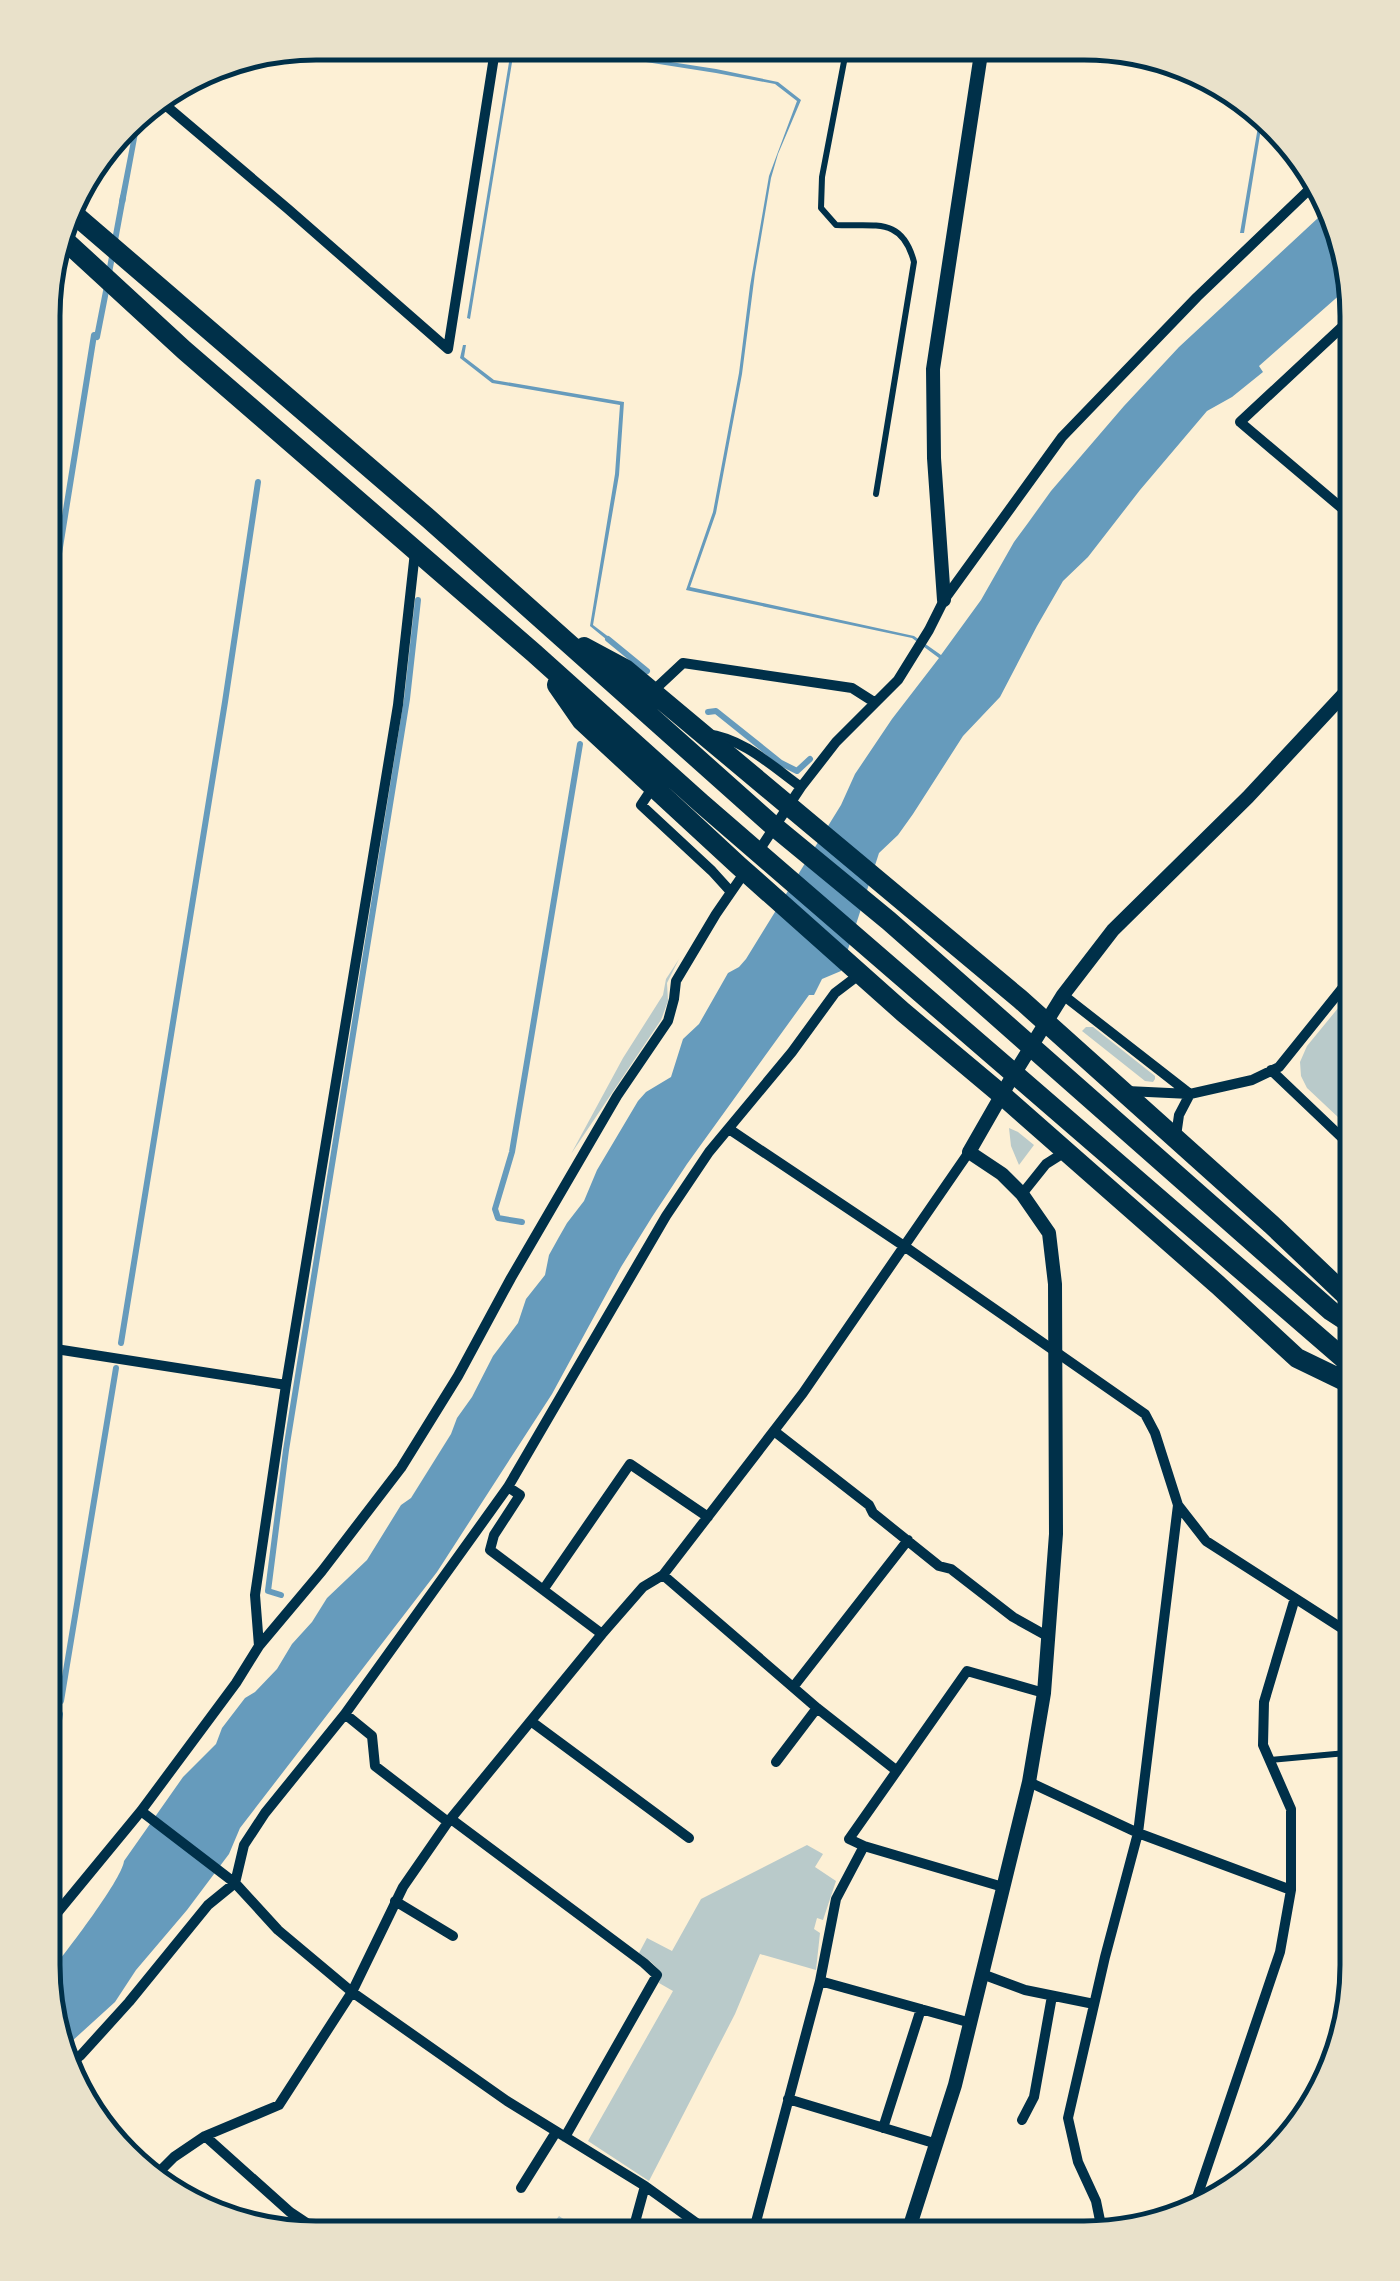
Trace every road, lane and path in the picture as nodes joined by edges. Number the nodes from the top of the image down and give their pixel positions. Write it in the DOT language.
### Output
graph roads {
  1 [pos="844,60"];
  2 [pos="980,60"];
  3 [pos="493,61"];
  4 [pos="172,105"];
  5 [pos="1308,191"];
  6 [pos="79,218"];
  7 [pos="70,247"];
  8 [pos="1340,329"];
  9 [pos="876,494"];
  10 [pos="1340,506"];
  11 [pos="415,552"];
  12 [pos="944,600"];
  13 [pos="552,630"];
  14 [pos="534,652"];
  15 [pos="652,692"];
  16 [pos="1340,698"];
  17 [pos="874,702"];
  18 [pos="700,733"];
  19 [pos="653,787"];
  20 [pos="802,787"];
  21 [pos="731,892"];
  22 [pos="856,970"];
  23 [pos="1340,992"];
  24 [pos="1062,995"];
  25 [pos="1042,1028"];
  26 [pos="1272,1070"];
  27 [pos="1005,1090"];
  28 [pos="1122,1090"];
  29 [pos="1190,1094"];
  30 [pos="729,1130"];
  31 [pos="1340,1135"];
  32 [pos="1176,1137"];
  33 [pos="970,1152"];
  34 [pos="1065,1152"];
  35 [pos="1022,1194"];
  36 [pos="904,1246"];
  37 [pos="1339,1290"];
  38 [pos="1339,1316"];
  39 [pos="60,1350"];
  40 [pos="1057,1354"];
  41 [pos="1339,1355"];
  42 [pos="1339,1378"];
  43 [pos="286,1385"];
  44 [pos="774,1431"];
  45 [pos="508,1487"];
  46 [pos="1178,1504"];
  47 [pos="708,1517"];
  48 [pos="908,1540"];
  49 [pos="664,1575"];
  50 [pos="543,1590"];
  51 [pos="1295,1598"];
  52 [pos="1339,1627"];
  53 [pos="602,1634"];
  54 [pos="1047,1636"];
  55 [pos="259,1646"];
  56 [pos="794,1686"];
  57 [pos="1044,1693"];
  58 [pos="817,1708"];
  59 [pos="345,1714"];
  60 [pos="532,1722"];
  61 [pos="1339,1754"];
  62 [pos="1270,1760"];
  63 [pos="776,1762"];
  64 [pos="897,1771"];
  65 [pos="1029,1782"];
  66 [pos="145,1814"];
  67 [pos="450,1820"];
  68 [pos="1138,1833"];
  69 [pos="689,1838"];
  70 [pos="864,1846"];
  71 [pos="236,1883"];
  72 [pos="1002,1887"];
  73 [pos="1290,1890"];
  74 [pos="395,1902"];
  75 [pos="60,1910"];
  76 [pos="453,1936"];
  77 [pos="982,1974"];
  78 [pos="820,1981"];
  79 [pos="352,1992"];
  80 [pos="1052,1996"];
  81 [pos="1094,2004"];
  82 [pos="921,2009"];
  83 [pos="971,2023"];
  84 [pos="77,2058"];
  85 [pos="788,2099"];
  86 [pos="1022,2120"];
  87 [pos="883,2128"];
  88 [pos="561,2135"];
  89 [pos="204,2136"];
  90 [pos="937,2144"];
  91 [pos="162,2169"];
  92 [pos="645,2186"];
  93 [pos="521,2188"];
  94 [pos="1199,2194"];
  95 [pos="302,2220"];
  96 [pos="1100,2220"];
  97 [pos="635,2221"];
  98 [pos="693,2221"];
  99 [pos="756,2221"];
  100 [pos="912,2221"];
  1 -- 9 [label="lane"];
  2 -- 12 [label="street"];
  3 -- 4 [label="street"];
  5 -- 12 [label="street"];
  6 -- 13 [label="highway"];
  7 -- 11 [label="highway"];
  8 -- 10 [label="street"];
  11 -- 14 [label="highway"];
  11 -- 43 [label="street"];
  12 -- 17 [label="street"];
  13 -- 15 [label="highway"];
  13 -- 38 [label="highway"];
  14 -- 19 [label="highway"];
  14 -- 41 [label="highway"];
  15 -- 17 [label="street"];
  15 -- 18 [label="highway"];
  16 -- 24 [label="street"];
  17 -- 20 [label="street"];
  18 -- 20 [label="street"];
  18 -- 25 [label="highway"];
  19 -- 21 [label="street"];
  19 -- 22 [label="highway"];
  20 -- 21 [label="street"];
  21 -- 55 [label="street"];
  22 -- 27 [label="highway"];
  22 -- 30 [label="street"];
  23 -- 26 [label="street"];
  24 -- 25 [label="street"];
  24 -- 29 [label="street"];
  25 -- 27 [label="street"];
  25 -- 28 [label="highway"];
  26 -- 29 [label="street"];
  26 -- 31 [label="street"];
  27 -- 33 [label="street"];
  27 -- 34 [label="highway"];
  28 -- 29 [label="street"];
  28 -- 32 [label="highway"];
  29 -- 32 [label="street"];
  30 -- 36 [label="street"];
  30 -- 45 [label="street"];
  32 -- 37 [label="highway"];
  33 -- 35 [label="street"];
  33 -- 36 [label="street"];
  34 -- 35 [label="street"];
  34 -- 42 [label="highway"];
  35 -- 40 [label="street"];
  36 -- 40 [label="street"];
  36 -- 44 [label="street"];
  39 -- 43 [label="street"];
  40 -- 46 [label="street"];
  40 -- 54 [label="street"];
  43 -- 55 [label="street"];
  44 -- 47 [label="street"];
  44 -- 48 [label="street"];
  45 -- 50 [label="street"];
  45 -- 59 [label="street"];
  46 -- 51 [label="street"];
  46 -- 68 [label="street"];
  47 -- 49 [label="street"];
  47 -- 50 [label="street"];
  48 -- 54 [label="street"];
  48 -- 56 [label="street"];
  49 -- 53 [label="street"];
  49 -- 56 [label="street"];
  50 -- 53 [label="street"];
  51 -- 52 [label="street"];
  51 -- 62 [label="street"];
  53 -- 60 [label="street"];
  54 -- 57 [label="street"];
  55 -- 66 [label="street"];
  56 -- 58 [label="street"];
  57 -- 64 [label="street"];
  57 -- 65 [label="street"];
  58 -- 63 [label="street"];
  58 -- 64 [label="street"];
  59 -- 67 [label="street"];
  59 -- 71 [label="street"];
  60 -- 67 [label="street"];
  60 -- 69 [label="street"];
  61 -- 62 [label="lane"];
  62 -- 73 [label="street"];
  64 -- 70 [label="street"];
  65 -- 68 [label="street"];
  65 -- 72 [label="street"];
  66 -- 71 [label="street"];
  66 -- 75 [label="street"];
  67 -- 74 [label="street"];
  67 -- 88 [label="street"];
  68 -- 73 [label="street"];
  68 -- 81 [label="street"];
  70 -- 72 [label="street"];
  70 -- 78 [label="street"];
  71 -- 79 [label="street"];
  71 -- 84 [label="street"];
  72 -- 77 [label="street"];
  73 -- 94 [label="street"];
  74 -- 76 [label="street"];
  74 -- 79 [label="street"];
  77 -- 80 [label="street"];
  77 -- 83 [label="street"];
  78 -- 82 [label="street"];
  78 -- 85 [label="street"];
  79 -- 88 [label="street"];
  79 -- 89 [label="street"];
  80 -- 81 [label="street"];
  80 -- 86 [label="street"];
  81 -- 96 [label="street"];
  82 -- 83 [label="street"];
  82 -- 87 [label="street"];
  83 -- 90 [label="street"];
  85 -- 87 [label="street"];
  85 -- 99 [label="street"];
  87 -- 90 [label="street"];
  88 -- 92 [label="street"];
  88 -- 93 [label="street"];
  89 -- 91 [label="street"];
  89 -- 95 [label="street"];
  90 -- 100 [label="street"];
  92 -- 97 [label="street"];
  92 -- 98 [label="street"];
}
